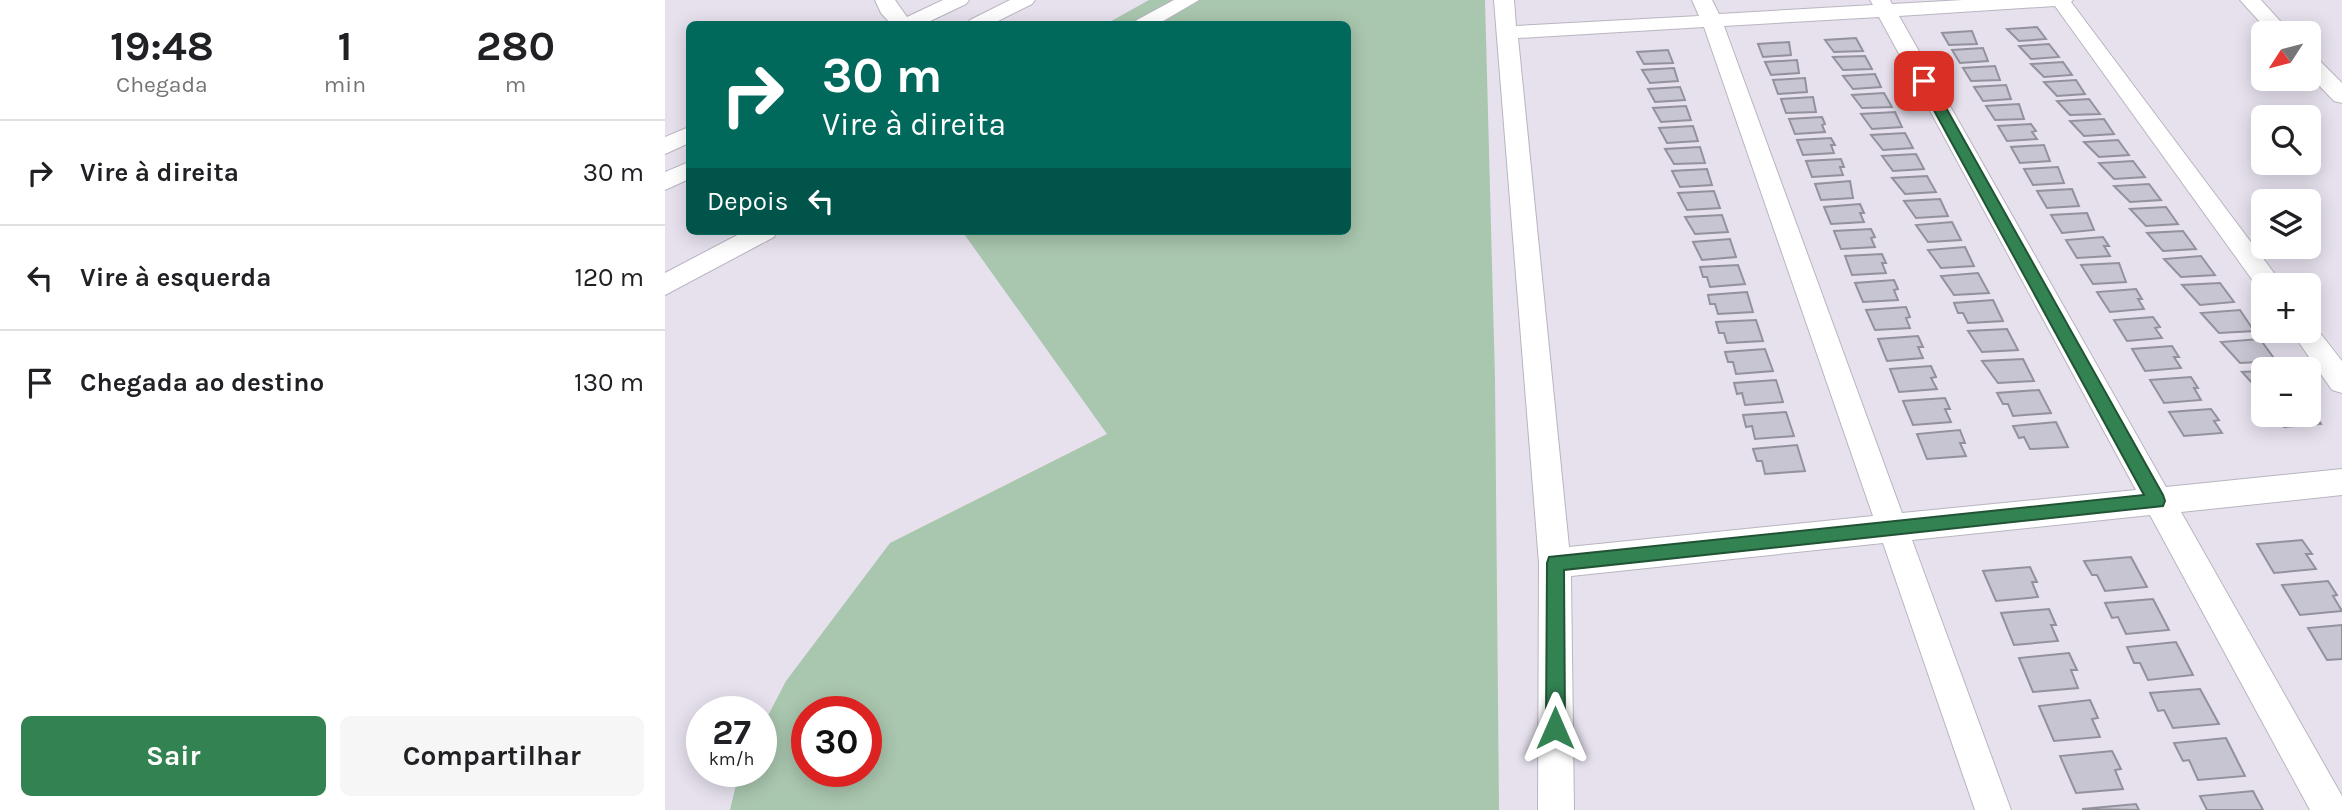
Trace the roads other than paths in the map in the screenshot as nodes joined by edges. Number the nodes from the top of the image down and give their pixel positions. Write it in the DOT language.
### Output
graph roads {
  1 [pos="885,0"];
  2 [pos="959,0"];
  3 [pos="1025,0"];
  4 [pos="1189,0"];
  5 [pos="1504,0"];
  6 [pos="2061,0"];
  7 [pos="2250,0"];
  8 [pos="1883,5"];
  9 [pos="1707,10"];
  10 [pos="899,21"];
  11 [pos="915,21"];
  12 [pos="984,21"];
  13 [pos="1150,21"];
  14 [pos="2270,21"];
  15 [pos="1507,33"];
  16 [pos="2321,74"];
  17 [pos="2342,96"];
  18 [pos="686,172"];
  19 [pos="665,182"];
  20 [pos="758,235"];
  21 [pos="2261,273"];
  22 [pos="665,285"];
  23 [pos="2313,343"];
  24 [pos="2342,382"];
  25 [pos="2342,482"];
  26 [pos="2157,501"];
  27 [pos="1892,528"];
  28 [pos="1555,563"];
  29 [pos="1556,810"];
  30 [pos="1993,810"];
  31 [pos="2330,810"];
  1 -- 10 [label="street"];
  2 -- 11 [label="street"];
  3 -- 12 [label="street"];
  4 -- 13 [label="street"];
  5 -- 15 [label="street"];
  6 -- 8 [label="street"];
  6 -- 21 [label="street"];
  7 -- 14 [label="street"];
  8 -- 9 [label="street"];
  8 -- 26 [label="street"];
  9 -- 15 [label="street"];
  9 -- 27 [label="street"];
  15 -- 28 [label="street"];
  16 -- 17 [label="street"];
  18 -- 19 [label="street"];
  20 -- 22 [label="street"];
  23 -- 24 [label="street"];
  25 -- 26 [label="street"];
  26 -- 27 [label="street"];
  26 -- 31 [label="street"];
  27 -- 28 [label="street"];
  27 -- 30 [label="street"];
  28 -- 29 [label="street"];
}
